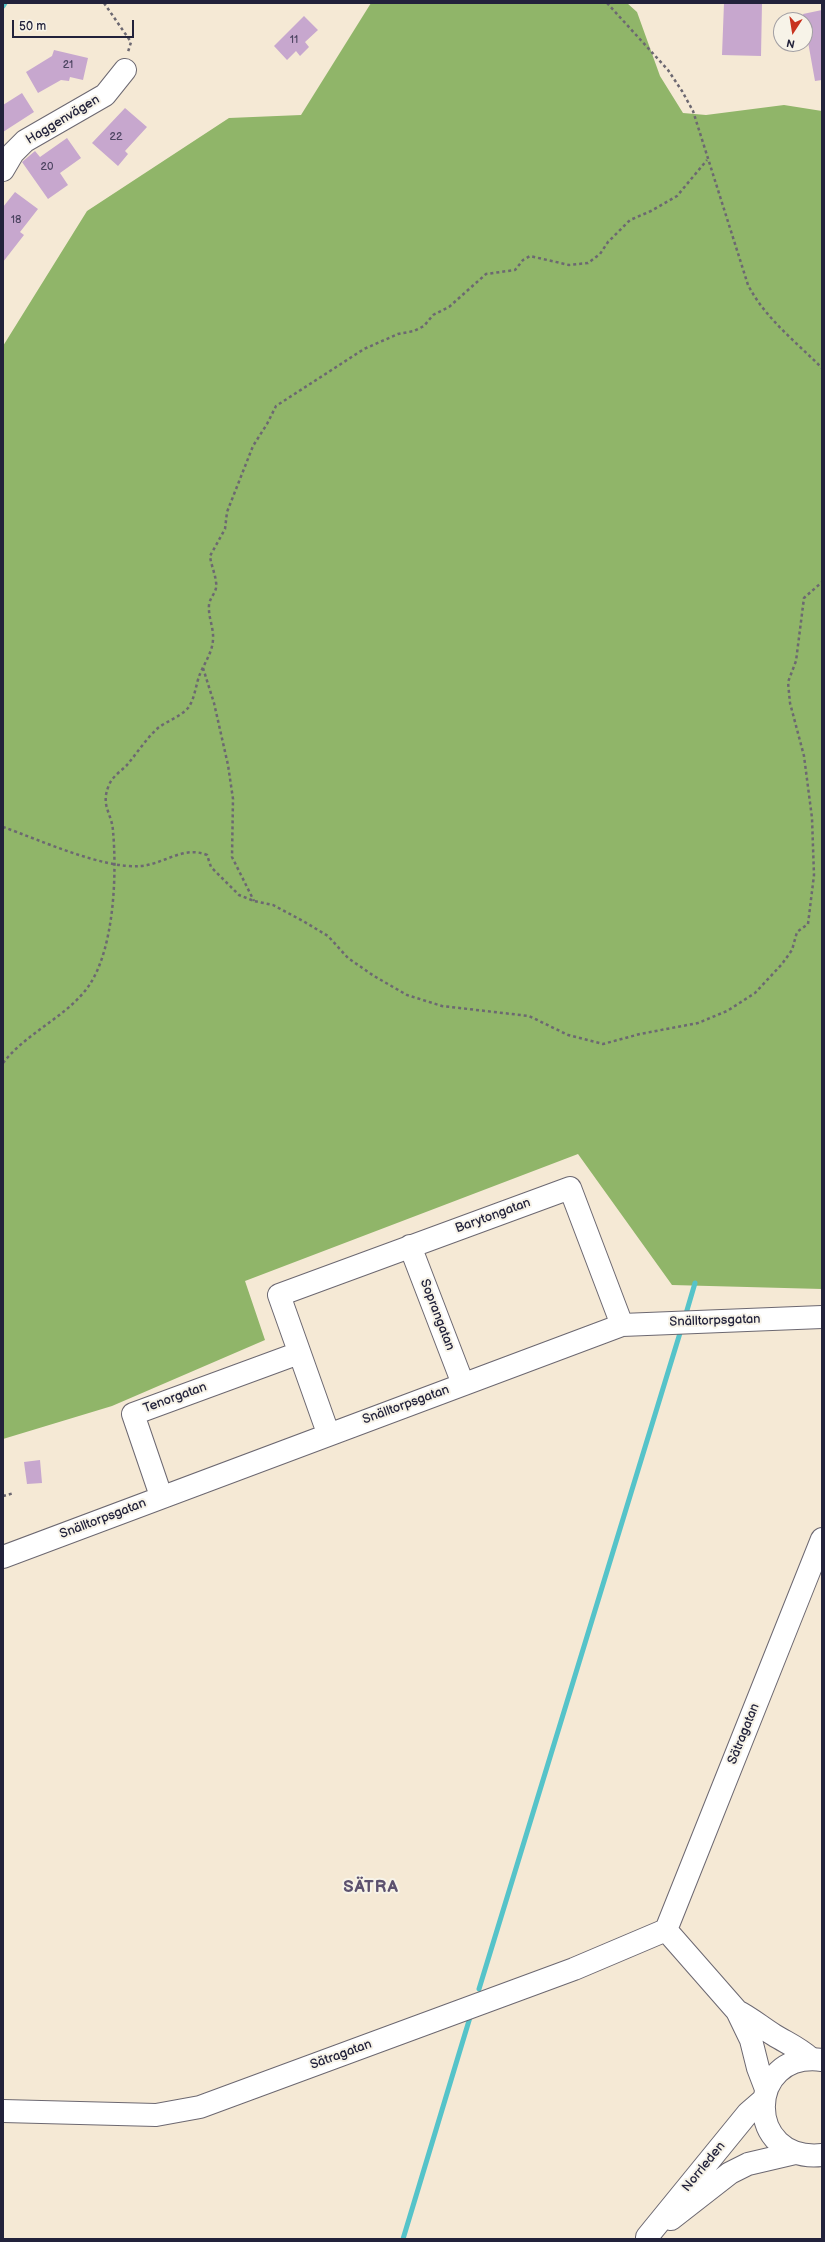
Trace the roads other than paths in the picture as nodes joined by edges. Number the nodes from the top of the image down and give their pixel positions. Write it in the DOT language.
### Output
graph roads {
  1 [pos="125,70"];
  2 [pos="3,170"];
  3 [pos="410,1246"];
  4 [pos="822,1317"];
  5 [pos="622,1325"];
  6 [pos="299,1353"];
  7 [pos="463,1384"];
  8 [pos="328,1434"];
  9 [pos="161,1496"];
  10 [pos="822,1539"];
  11 [pos="3,1557"];
  12 [pos="666,1930"];
  13 [pos="737,2011"];
  14 [pos="816,2059"];
  15 [pos="765,2095"];
  16 [pos="3,2111"];
  17 [pos="813,2156"];
  18 [pos="645,2238"];
  1 -- 2 [label="street, Haggenvägen"];
  3 -- 5 [label="street, Barytongatan"];
  3 -- 6 [label="street, Barytongatan"];
  3 -- 7 [label="street, Soprangatan"];
  4 -- 5 [label="street, Snälltorpsgatan"];
  5 -- 7 [label="street, Snälltorpsgatan"];
  6 -- 8 [label="street"];
  6 -- 9 [label="street, Tenorgatan"];
  7 -- 8 [label="street, Snälltorpsgatan"];
  8 -- 9 [label="street, Snälltorpsgatan"];
  9 -- 11 [label="street, Snälltorpsgatan"];
  10 -- 12 [label="street, Sätragatan"];
  12 -- 13 [label="street"];
  12 -- 16 [label="street, Sätragatan"];
  13 -- 14 [label="street"];
  13 -- 15 [label="street"];
  14 -- 15 [label="street, Norrleden"];
  15 -- 17 [label="street"];
  15 -- 18 [label="street, Norrleden"];
  17 -- 18 [label="street, Norrleden"];
}
